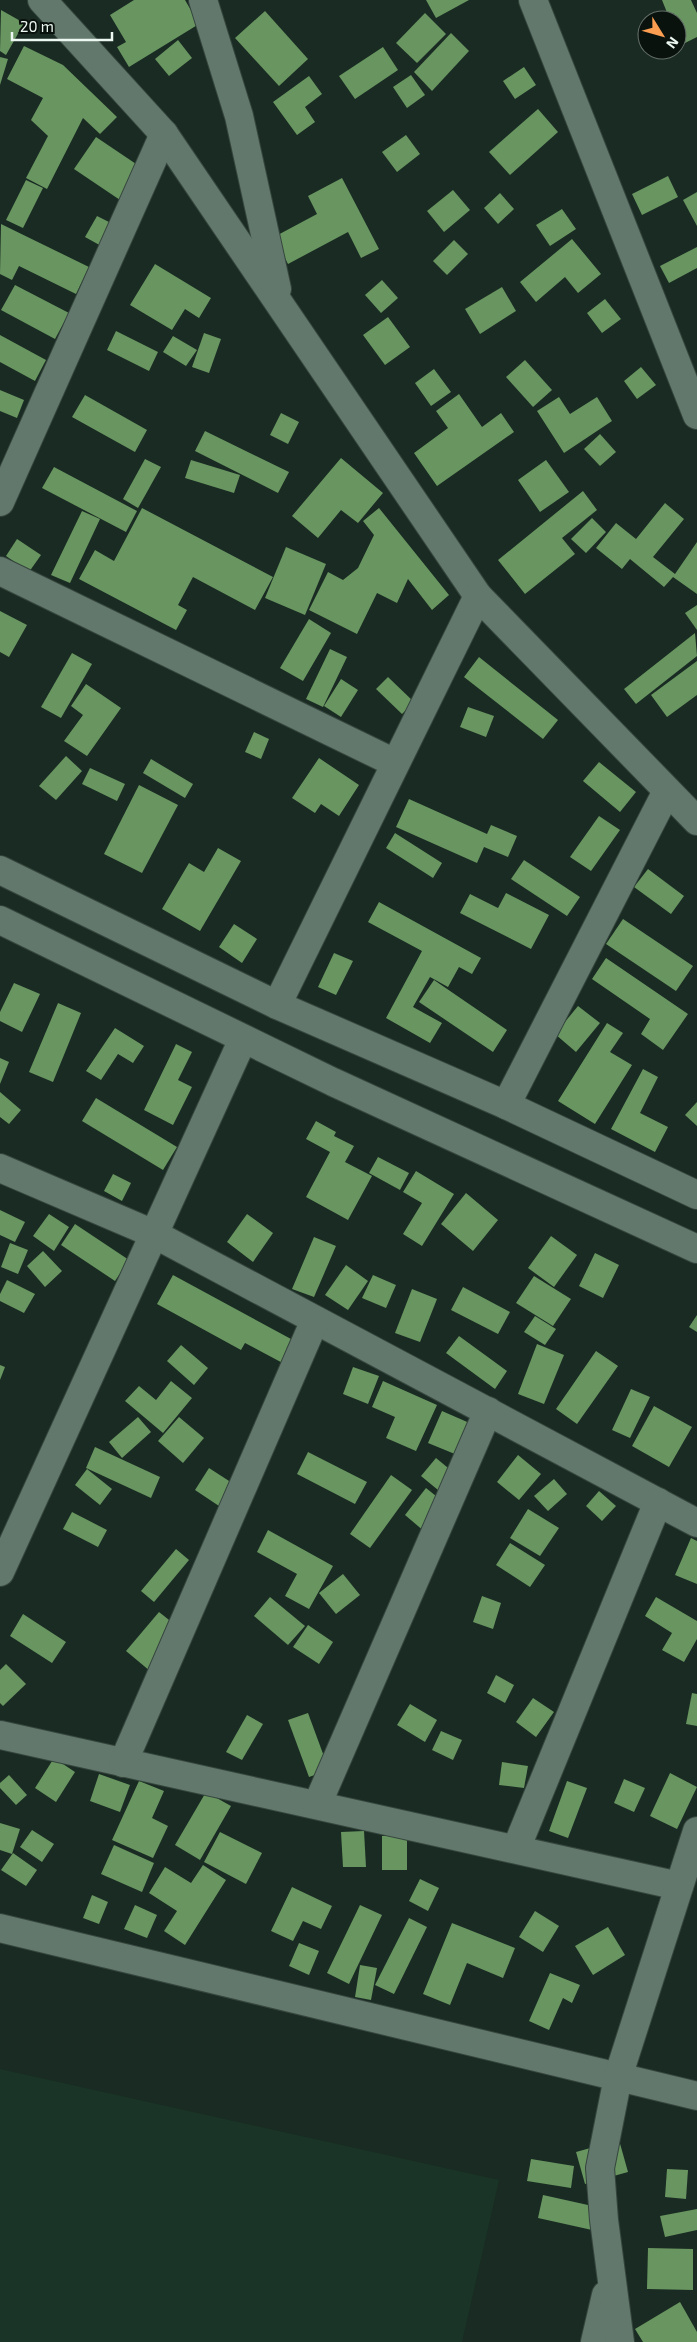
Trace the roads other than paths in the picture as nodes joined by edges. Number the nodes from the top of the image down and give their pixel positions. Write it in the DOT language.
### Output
graph roads {
  1 [pos="42,0"];
  2 [pos="203,0"];
  3 [pos="533,0"];
  4 [pos="164,134"];
  5 [pos="280,302"];
  6 [pos="697,415"];
  7 [pos="0,502"];
  8 [pos="0,571"];
  9 [pos="478,596"];
  10 [pos="395,763"];
  11 [pos="667,791"];
  12 [pos="697,821"];
  13 [pos="0,870"];
  14 [pos="0,920"];
  15 [pos="277,1005"];
  16 [pos="243,1038"];
  17 [pos="506,1105"];
  18 [pos="0,1168"];
  19 [pos="697,1195"];
  20 [pos="154,1234"];
  21 [pos="697,1249"];
  22 [pos="315,1320"];
  23 [pos="488,1411"];
  24 [pos="658,1502"];
  25 [pos="697,1523"];
  26 [pos="0,1572"];
  27 [pos="0,1735"];
  28 [pos="123,1763"];
  29 [pos="317,1805"];
  30 [pos="697,1831"];
  31 [pos="516,1849"];
  32 [pos="679,1886"];
  33 [pos="0,1928"];
  34 [pos="618,2077"];
  35 [pos="697,2096"];
  36 [pos="611,2278"];
  37 [pos="595,2342"];
  38 [pos="620,2342"];
  1 -- 4 [label="street"];
  2 -- 5 [label="street"];
  3 -- 6 [label="street"];
  4 -- 5 [label="street"];
  4 -- 7 [label="street"];
  5 -- 9 [label="street"];
  8 -- 10 [label="street"];
  9 -- 10 [label="street"];
  9 -- 11 [label="street"];
  10 -- 15 [label="street"];
  11 -- 12 [label="street"];
  11 -- 17 [label="street"];
  13 -- 15 [label="street"];
  14 -- 16 [label="street"];
  15 -- 17 [label="street"];
  16 -- 20 [label="street"];
  16 -- 21 [label="street"];
  17 -- 19 [label="street"];
  18 -- 20 [label="street"];
  20 -- 22 [label="street"];
  20 -- 26 [label="street"];
  22 -- 23 [label="street"];
  22 -- 28 [label="street"];
  23 -- 24 [label="street"];
  23 -- 29 [label="street"];
  24 -- 25 [label="street"];
  24 -- 31 [label="street"];
  27 -- 28 [label="street"];
  28 -- 29 [label="street"];
  29 -- 31 [label="street"];
  30 -- 32 [label="street"];
  31 -- 32 [label="street"];
  32 -- 34 [label="street"];
  33 -- 34 [label="street"];
  34 -- 35 [label="street"];
  34 -- 36 [label="street"];
  36 -- 37 [label="street"];
  36 -- 38 [label="street"];
}
